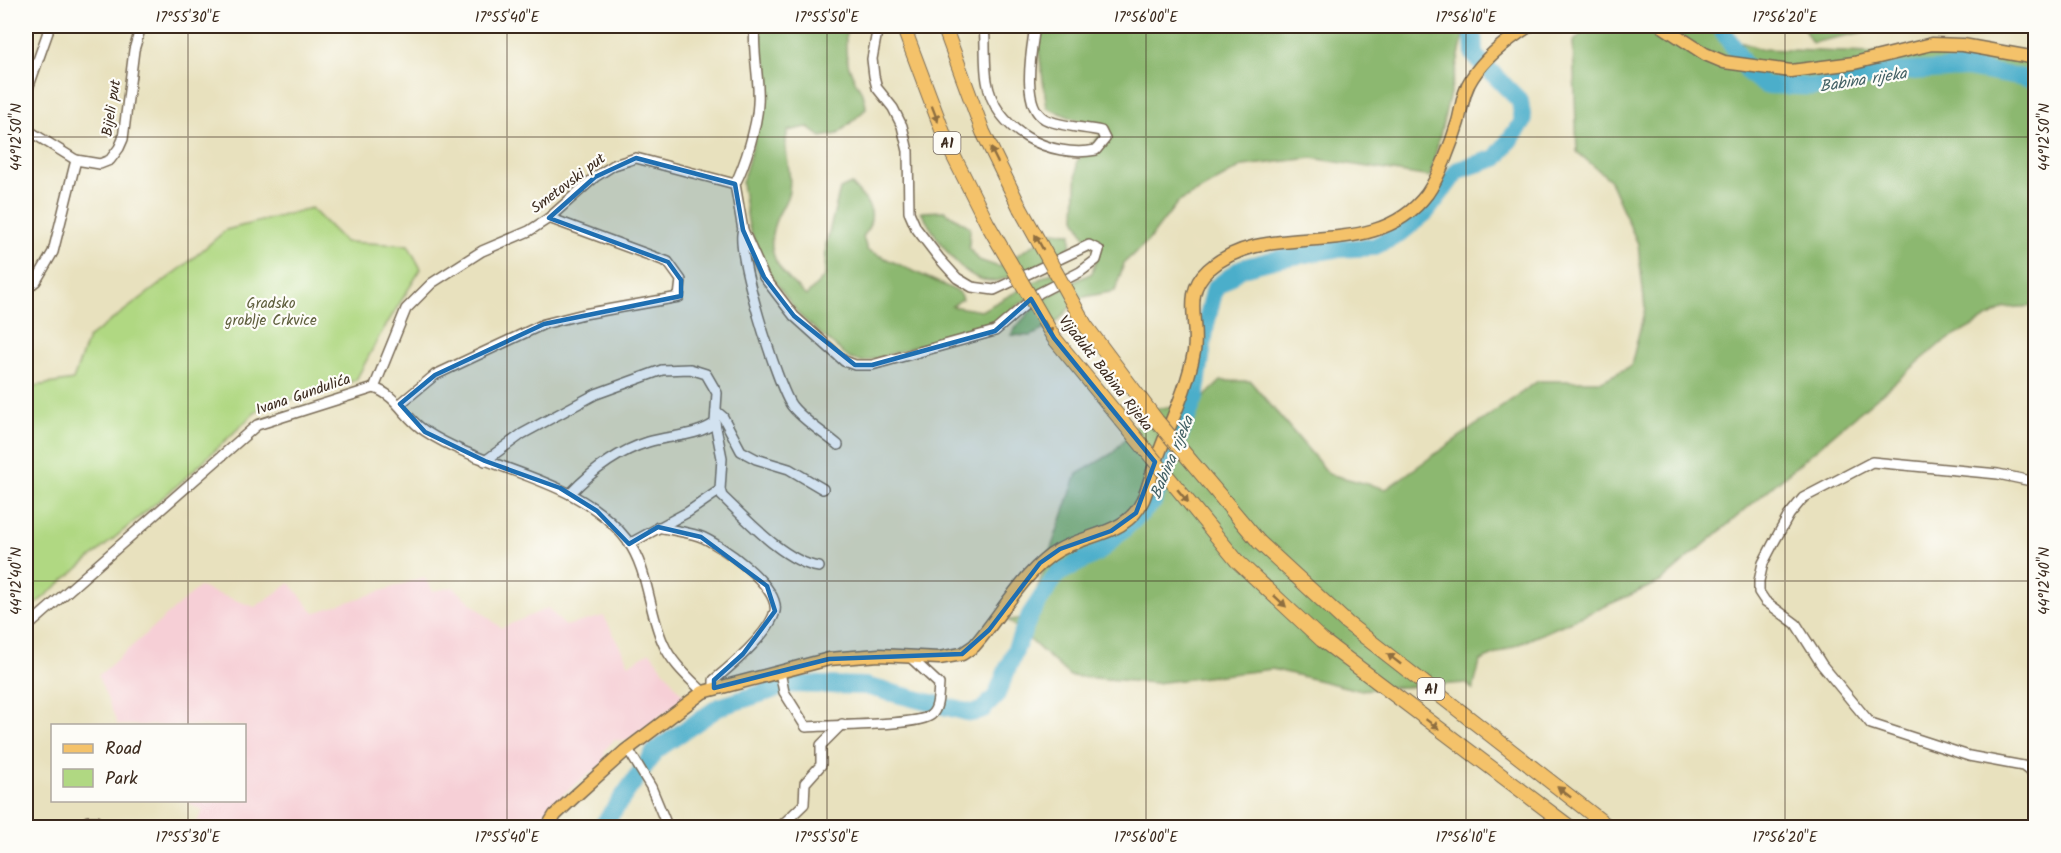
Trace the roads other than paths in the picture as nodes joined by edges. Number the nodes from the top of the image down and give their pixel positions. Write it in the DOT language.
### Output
graph roads {
  1 [pos="141,26"];
  2 [pos="755,26"];
  3 [pos="878,26"];
  4 [pos="903,26"];
  5 [pos="944,26"];
  6 [pos="984,26"];
  7 [pos="1035,26"];
  8 [pos="1529,26"];
  9 [pos="1662,26"];
  10 [pos="48,32"];
  11 [pos="2036,58"];
  12 [pos="26,94"];
  13 [pos="26,129"];
  14 [pos="76,160"];
  15 [pos="735,184"];
  16 [pos="549,218"];
  17 [pos="742,230"];
  18 [pos="26,289"];
  19 [pos="374,388"];
  20 [pos="400,404"];
  21 [pos="716,411"];
  22 [pos="715,423"];
  23 [pos="838,445"];
  24 [pos="485,461"];
  25 [pos="2036,482"];
  26 [pos="823,489"];
  27 [pos="720,490"];
  28 [pos="570,494"];
  29 [pos="658,527"];
  30 [pos="629,544"];
  31 [pos="819,567"];
  32 [pos="26,628"];
  33 [pos="910,657"];
  34 [pos="780,675"];
  35 [pos="709,690"];
  36 [pos="842,724"];
  37 [pos="628,749"];
  38 [pos="2036,776"];
  39 [pos="97,821"];
  40 [pos="78,828"];
  41 [pos="547,828"];
  42 [pos="668,828"];
  43 [pos="779,828"];
  44 [pos="1571,828"];
  45 [pos="1610,828"];
  1 -- 14 [label="street, Bijeli put"];
  2 -- 15 [label="street"];
  3 -- 17 [label="street"];
  4 -- 44 [label="highway, Vijadukt Babina Rijeka / A1, one-way, bridge"];
  45 -- 5 [label="highway, Vijadukt Babina Rijeka / A1, one-way, bridge"];
  6 -- 7 [label="street"];
  8 -- 33 [label="main road"];
  9 -- 11 [label="main road"];
  10 -- 12 [label="street"];
  13 -- 14 [label="street"];
  14 -- 18 [label="street"];
  15 -- 16 [label="street, Smetovski put"];
  15 -- 17 [label="street"];
  16 -- 19 [label="street, Smetovski put"];
  16 -- 20 [label="street"];
  17 -- 23 [label="street"];
  19 -- 20 [label="street, Ivana Gundulića"];
  19 -- 32 [label="street, Ivana Gundulića"];
  20 -- 24 [label="street, Ivana Gundulića"];
  21 -- 22 [label="street"];
  21 -- 24 [label="street"];
  21 -- 26 [label="street"];
  22 -- 27 [label="street"];
  22 -- 28 [label="street"];
  24 -- 28 [label="street, Ivana Gundulića"];
  25 -- 38 [label="street"];
  27 -- 29 [label="street"];
  27 -- 31 [label="street"];
  28 -- 30 [label="street, Ivana Gundulića"];
  29 -- 30 [label="street"];
  29 -- 35 [label="street"];
  30 -- 35 [label="street, Ivana Gundulića"];
  33 -- 34 [label="main road"];
  33 -- 36 [label="street"];
  34 -- 35 [label="main road"];
  34 -- 36 [label="street"];
  35 -- 37 [label="main road"];
  36 -- 43 [label="street"];
  37 -- 41 [label="main road"];
  37 -- 42 [label="street"];
  39 -- 40 [label="street"];
}
